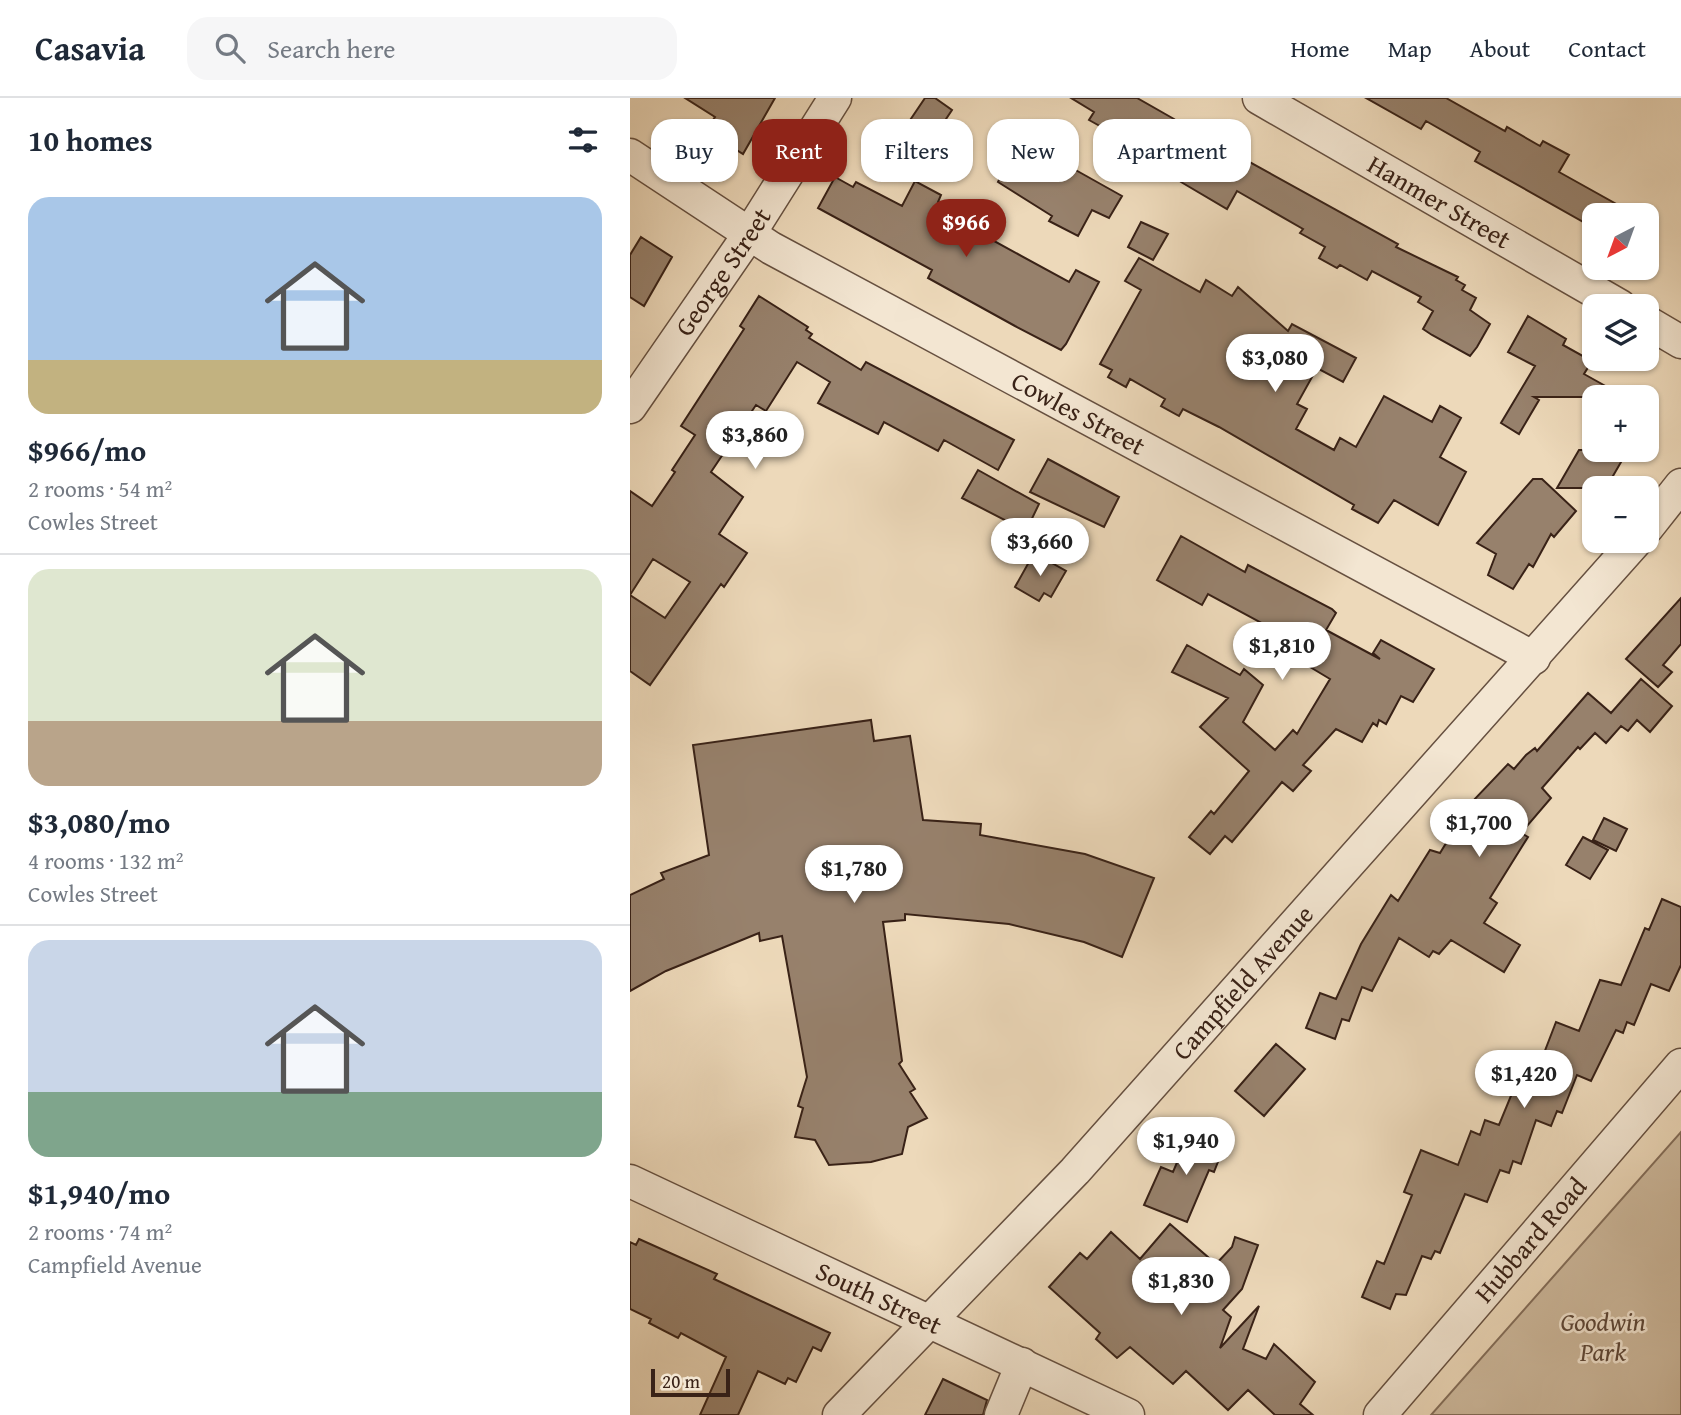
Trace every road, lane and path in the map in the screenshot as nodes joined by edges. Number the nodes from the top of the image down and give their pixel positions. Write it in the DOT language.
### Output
graph roads {
  1 [pos="835,98"];
  2 [pos="1259,98"];
  3 [pos="630,155"];
  4 [pos="748,236"];
  5 [pos="1599,294"];
  6 [pos="1659,329"];
  7 [pos="1681,342"];
  8 [pos="630,407"];
  9 [pos="1681,485"];
  10 [pos="1659,512"];
  11 [pos="1626,553"];
  12 [pos="1534,658"];
  13 [pos="1681,1065"];
  14 [pos="630,1181"];
  15 [pos="931,1321"];
  16 [pos="1022,1364"];
  17 [pos="841,1415"];
  18 [pos="1001,1415"];
  19 [pos="1128,1415"];
  20 [pos="1380,1415"];
  1 -- 4 [label="street, George Street"];
  2 -- 5 [label="street, Hanmer Street"];
  3 -- 4 [label="street, Cowles Street"];
  4 -- 8 [label="street, George Street"];
  4 -- 12 [label="street, Cowles Street"];
  6 -- 7 [label="street"];
  9 -- 10 [label="street"];
  11 -- 12 [label="street, Campfield Avenue"];
  12 -- 15 [label="street, Campfield Avenue"];
  13 -- 20 [label="street, Hubbard Road"];
  14 -- 15 [label="street, South Street"];
  15 -- 16 [label="street, South Street"];
  15 -- 17 [label="street, Campfield Avenue"];
  16 -- 18 [label="street"];
  16 -- 19 [label="street, South Street"];
}
